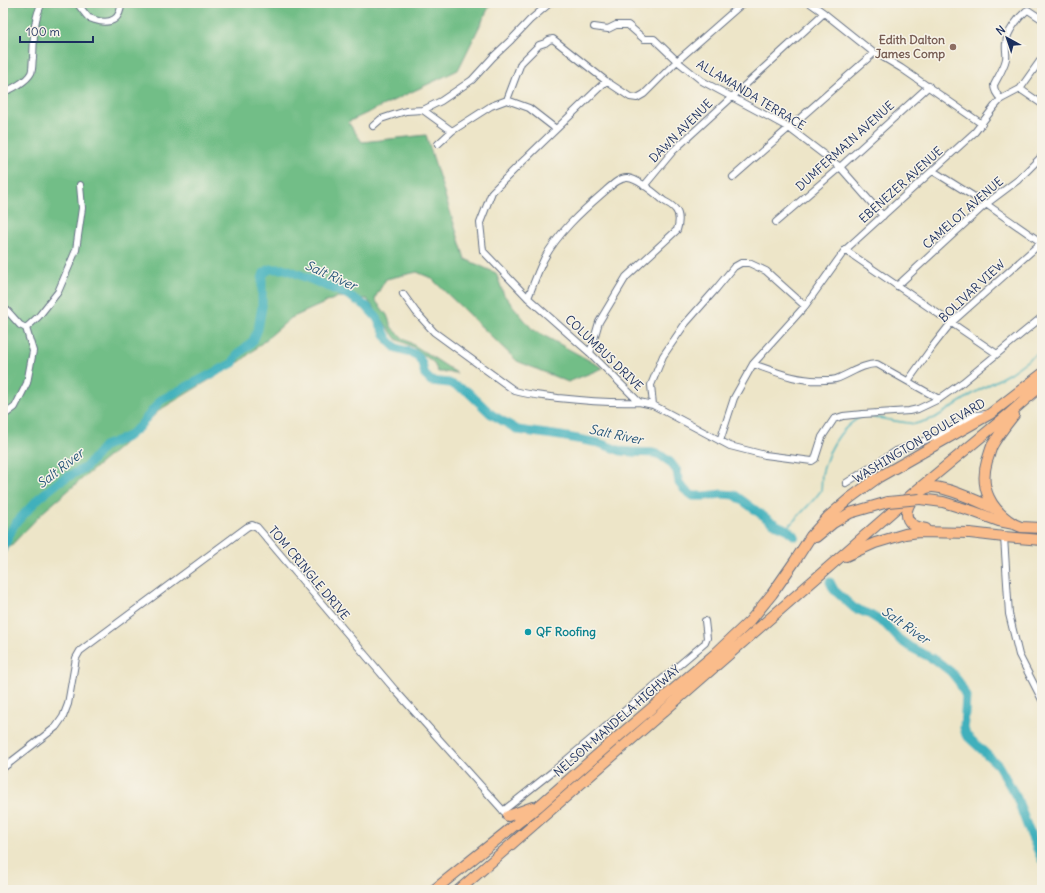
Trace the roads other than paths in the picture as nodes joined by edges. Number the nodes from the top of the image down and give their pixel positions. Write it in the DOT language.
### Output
graph roads {
  1 [pos="42,3"];
  2 [pos="77,3"];
  3 [pos="121,3"];
  4 [pos="550,3"];
  5 [pos="743,3"];
  6 [pos="810,3"];
  7 [pos="824,13"];
  8 [pos="1040,18"];
  9 [pos="594,27"];
  10 [pos="874,53"];
  11 [pos="1042,58"];
  12 [pos="677,61"];
  13 [pos="606,80"];
  14 [pos="929,86"];
  15 [pos="1020,89"];
  16 [pos="3,92"];
  17 [pos="732,97"];
  18 [pos="1001,99"];
  19 [pos="506,100"];
  20 [pos="1042,104"];
  21 [pos="423,110"];
  22 [pos="982,124"];
  23 [pos="373,126"];
  24 [pos="789,128"];
  25 [pos="556,129"];
  26 [pos="452,131"];
  27 [pos="438,144"];
  28 [pos="1042,156"];
  29 [pos="840,166"];
  30 [pos="933,171"];
  31 [pos="733,177"];
  32 [pos="80,185"];
  33 [pos="644,186"];
  34 [pos="986,204"];
  35 [pos="883,216"];
  36 [pos="776,222"];
  37 [pos="1042,243"];
  38 [pos="845,250"];
  39 [pos="898,286"];
  40 [pos="403,294"];
  41 [pos="528,298"];
  42 [pos="3,306"];
  43 [pos="805,306"];
  44 [pos="1042,317"];
  45 [pos="951,323"];
  46 [pos="26,328"];
  47 [pos="590,352"];
  48 [pos="997,354"];
  49 [pos="752,364"];
  50 [pos="1042,374"];
  51 [pos="908,381"];
  52 [pos="1042,385"];
  53 [pos="939,399"];
  54 [pos="1027,399"];
  55 [pos="639,402"];
  56 [pos="653,405"];
  57 [pos="990,414"];
  58 [pos="3,416"];
  59 [pos="720,442"];
  60 [pos="846,482"];
  61 [pos="996,509"];
  62 [pos="1014,524"];
  63 [pos="1042,528"];
  64 [pos="944,532"];
  65 [pos="1004,537"];
  66 [pos="1042,540"];
  67 [pos="800,554"];
  68 [pos="826,569"];
  69 [pos="705,621"];
  70 [pos="1042,700"];
  71 [pos="3,768"];
  72 [pos="540,804"];
  73 [pos="505,814"];
  74 [pos="434,890"];
  75 [pos="459,890"];
  1 -- 16 [label="street"];
  2 -- 3 [label="street"];
  4 -- 21 [label="street"];
  5 -- 12 [label="street"];
  6 -- 7 [label="street"];
  7 -- 10 [label="street"];
  7 -- 17 [label="street, DAWN AVENUE"];
  8 -- 18 [label="street"];
  9 -- 12 [label="street, ALLAMANDA TERRACE"];
  10 -- 14 [label="street"];
  10 -- 24 [label="street"];
  11 -- 15 [label="street"];
  12 -- 13 [label="street"];
  12 -- 17 [label="street, ALLAMANDA TERRACE"];
  13 -- 19 [label="street"];
  13 -- 25 [label="street, COLUMBUS DRIVE"];
  14 -- 22 [label="street"];
  14 -- 29 [label="street, DUMFERMAIN AVENUE"];
  15 -- 18 [label="street, EBENEZER AVENUE"];
  15 -- 20 [label="street"];
  17 -- 24 [label="street, ALLAMANDA TERRACE"];
  17 -- 33 [label="street, DAWN AVENUE"];
  18 -- 22 [label="street, EBENEZER AVENUE"];
  19 -- 25 [label="street"];
  19 -- 26 [label="street"];
  21 -- 23 [label="street"];
  21 -- 26 [label="street"];
  22 -- 30 [label="street, EBENEZER AVENUE"];
  24 -- 29 [label="street, ALLAMANDA TERRACE"];
  24 -- 31 [label="street"];
  25 -- 41 [label="street, COLUMBUS DRIVE"];
  26 -- 27 [label="street"];
  28 -- 34 [label="street, CAMELOT AVENUE"];
  29 -- 35 [label="street, ALLAMANDA TERRACE"];
  29 -- 36 [label="street, DUMFERMAIN AVENUE"];
  30 -- 34 [label="street"];
  30 -- 35 [label="street, EBENEZER AVENUE"];
  32 -- 46 [label="street"];
  33 -- 41 [label="street"];
  33 -- 47 [label="street"];
  34 -- 37 [label="street"];
  34 -- 39 [label="street, CAMELOT AVENUE"];
  35 -- 38 [label="street, EBENEZER AVENUE"];
  37 -- 45 [label="street, BOLIVAR VIEW"];
  38 -- 39 [label="street"];
  38 -- 43 [label="street, EBENEZER AVENUE"];
  39 -- 45 [label="street"];
  40 -- 55 [label="street"];
  41 -- 47 [label="street, COLUMBUS DRIVE"];
  42 -- 46 [label="street"];
  43 -- 49 [label="street, EBENEZER AVENUE"];
  43 -- 56 [label="street"];
  44 -- 48 [label="street, COLUMBUS DRIVE"];
  45 -- 48 [label="street"];
  45 -- 51 [label="street, BOLIVAR VIEW"];
  46 -- 58 [label="street"];
  47 -- 55 [label="street, COLUMBUS DRIVE"];
  48 -- 53 [label="street, COLUMBUS DRIVE"];
  49 -- 51 [label="street"];
  49 -- 59 [label="street, EBENEZER AVENUE"];
  50 -- 57 [label="highway, WASHINGTON BOULEVARD"];
  51 -- 53 [label="street"];
  52 -- 54 [label="highway"];
  53 -- 59 [label="street, COLUMBUS DRIVE"];
  54 -- 61 [label="highway"];
  54 -- 68 [label="highway"];
  55 -- 56 [label="street, COLUMBUS DRIVE"];
  56 -- 59 [label="street, COLUMBUS DRIVE"];
  57 -- 60 [label="street"];
  57 -- 67 [label="highway, WASHINGTON BOULEVARD"];
  61 -- 62 [label="highway"];
  61 -- 64 [label="highway"];
  62 -- 63 [label="highway"];
  62 -- 67 [label="highway, bridge"];
  64 -- 65 [label="highway"];
  64 -- 68 [label="highway"];
  65 -- 66 [label="highway"];
  65 -- 70 [label="street"];
  67 -- 72 [label="highway, NELSON MANDELA HIGHWAY"];
  68 -- 75 [label="highway, NELSON MANDELA HIGHWAY"];
  69 -- 73 [label="street"];
  71 -- 73 [label="street, TOM CRINGLE DRIVE"];
  72 -- 73 [label="highway"];
  72 -- 74 [label="highway, NELSON MANDELA HIGHWAY"];
}
